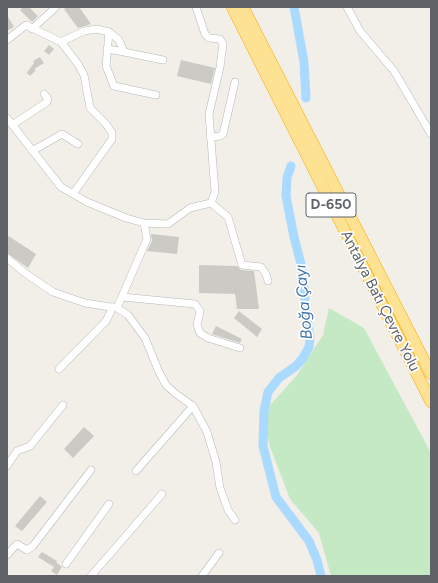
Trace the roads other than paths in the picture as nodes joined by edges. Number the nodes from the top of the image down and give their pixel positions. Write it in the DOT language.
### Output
graph roads {
  1 [pos="56,7"];
  2 [pos="196,7"];
  3 [pos="232,7"];
  4 [pos="347,7"];
  5 [pos="243,9"];
  6 [pos="32,29"];
  7 [pos="109,32"];
  8 [pos="7,40"];
  9 [pos="62,42"];
  10 [pos="108,49"];
  11 [pos="124,52"];
  12 [pos="163,60"];
  13 [pos="235,82"];
  14 [pos="44,94"];
  15 [pos="156,95"];
  16 [pos="7,118"];
  17 [pos="12,125"];
  18 [pos="431,134"];
  19 [pos="210,137"];
  20 [pos="78,144"];
  21 [pos="32,150"];
  22 [pos="73,194"];
  23 [pos="211,203"];
  24 [pos="144,223"];
  25 [pos="7,258"];
  26 [pos="268,280"];
  27 [pos="122,297"];
  28 [pos="115,307"];
  29 [pos="240,348"];
  30 [pos="59,369"];
  31 [pos="431,374"];
  32 [pos="431,402"];
  33 [pos="63,405"];
  34 [pos="193,406"];
  35 [pos="7,466"];
  36 [pos="91,470"];
  37 [pos="136,470"];
  38 [pos="162,494"];
  39 [pos="108,504"];
  40 [pos="235,520"];
  41 [pos="219,553"];
  42 [pos="7,555"];
  43 [pos="66,564"];
  44 [pos="91,576"];
  45 [pos="202,576"];
  1 -- 6 [label="street"];
  2 -- 19 [label="street"];
  3 -- 32 [label="highway, Antalya Batı Çevre Yolu / D-650"];
  4 -- 18 [label="street"];
  5 -- 31 [label="highway, Antalya Batı Çevre Yolu"];
  6 -- 8 [label="street"];
  6 -- 9 [label="street"];
  7 -- 9 [label="street"];
  7 -- 10 [label="street"];
  7 -- 11 [label="street"];
  9 -- 22 [label="street"];
  10 -- 11 [label="street"];
  10 -- 15 [label="street"];
  11 -- 12 [label="street"];
  13 -- 19 [label="street"];
  14 -- 17 [label="street"];
  16 -- 17 [label="street"];
  17 -- 21 [label="street"];
  19 -- 23 [label="street"];
  20 -- 21 [label="street"];
  21 -- 22 [label="street"];
  22 -- 24 [label="street"];
  23 -- 24 [label="street"];
  23 -- 26 [label="street"];
  24 -- 27 [label="street"];
  25 -- 28 [label="street"];
  27 -- 28 [label="street"];
  27 -- 29 [label="street"];
  28 -- 30 [label="street"];
  28 -- 34 [label="street"];
  33 -- 35 [label="street"];
  34 -- 37 [label="street"];
  34 -- 40 [label="street"];
  36 -- 42 [label="street"];
  38 -- 44 [label="street"];
  39 -- 43 [label="street"];
  41 -- 45 [label="street"];
}
